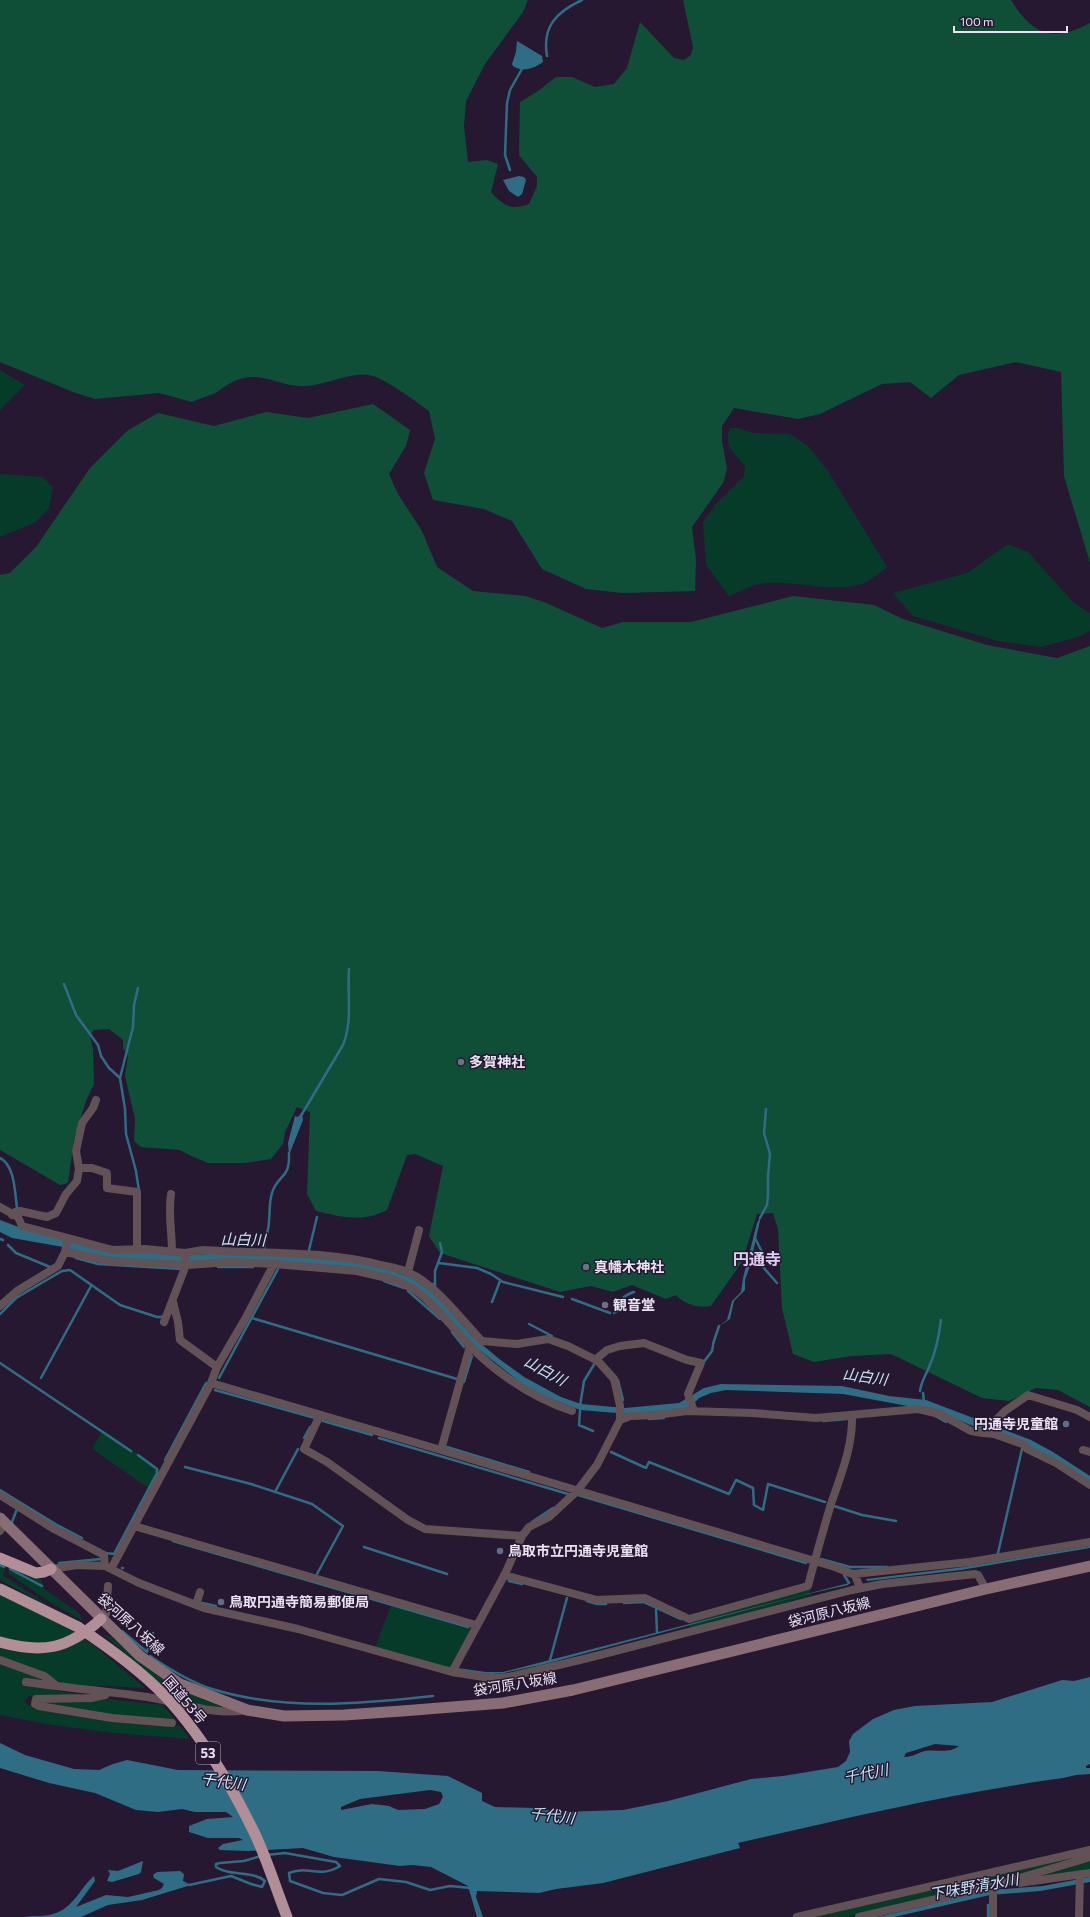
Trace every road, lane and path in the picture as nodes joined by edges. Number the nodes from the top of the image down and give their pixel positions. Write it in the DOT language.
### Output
graph roads {
  1 [pos="96,1100"];
  2 [pos="78,1168"];
  3 [pos="170,1194"];
  4 [pos="0,1207"];
  5 [pos="12,1215"];
  6 [pos="419,1230"];
  7 [pos="68,1238"];
  8 [pos="137,1249"];
  9 [pos="65,1252"];
  10 [pos="172,1252"];
  11 [pos="184,1253"];
  12 [pos="274,1264"];
  13 [pos="186,1265"];
  14 [pos="408,1272"];
  15 [pos="173,1302"];
  16 [pos="0,1306"];
  17 [pos="164,1322"];
  18 [pos="470,1346"];
  19 [pos="596,1359"];
  20 [pos="217,1367"];
  21 [pos="210,1384"];
  22 [pos="572,1411"];
  23 [pos="694,1411"];
  24 [pos="320,1415"];
  25 [pos="852,1415"];
  26 [pos="1090,1417"];
  27 [pos="620,1418"];
  28 [pos="984,1432"];
  29 [pos="441,1450"];
  30 [pos="1090,1485"];
  31 [pos="577,1491"];
  32 [pos="0,1494"];
  33 [pos="2,1524"];
  34 [pos="134,1526"];
  35 [pos="522,1536"];
  36 [pos="1090,1542"];
  37 [pos="0,1558"];
  38 [pos="816,1561"];
  39 [pos="1090,1566"];
  40 [pos="109,1567"];
  41 [pos="51,1568"];
  42 [pos="853,1574"];
  43 [pos="504,1575"];
  44 [pos="108,1586"];
  45 [pos="860,1588"];
  46 [pos="0,1589"];
  47 [pos="986,1590"];
  48 [pos="200,1592"];
  49 [pos="196,1605"];
  50 [pos="101,1619"];
  51 [pos="476,1626"];
  52 [pos="0,1642"];
  53 [pos="0,1660"];
  54 [pos="452,1672"];
  55 [pos="26,1682"];
  56 [pos="59,1687"];
  57 [pos="111,1694"];
  58 [pos="247,1710"];
  59 [pos="172,1723"];
  60 [pos="1090,1850"];
  61 [pos="1090,1857"];
  62 [pos="1090,1873"];
  63 [pos="1080,1875"];
  64 [pos="993,1886"];
  65 [pos="287,1917"];
  66 [pos="797,1917"];
  67 [pos="859,1917"];
  68 [pos="993,1917"];
  69 [pos="1079,1917"];
  1 -- 2 [label="street"];
  2 -- 5 [label="street"];
  2 -- 8 [label="street"];
  3 -- 10 [label="street"];
  4 -- 5 [label="street"];
  5 -- 7 [label="street"];
  6 -- 14 [label="street"];
  7 -- 8 [label="street"];
  7 -- 9 [label="street"];
  8 -- 10 [label="street"];
  9 -- 13 [label="street"];
  9 -- 16 [label="street"];
  10 -- 11 [label="street"];
  11 -- 13 [label="street"];
  11 -- 14 [label="street"];
  12 -- 13 [label="street"];
  12 -- 18 [label="street"];
  12 -- 20 [label="street"];
  13 -- 15 [label="street"];
  14 -- 19 [label="street"];
  15 -- 17 [label="street"];
  15 -- 20 [label="street"];
  18 -- 22 [label="street"];
  18 -- 29 [label="street"];
  19 -- 23 [label="street"];
  19 -- 27 [label="street"];
  20 -- 21 [label="street"];
  21 -- 24 [label="street"];
  21 -- 34 [label="street"];
  23 -- 25 [label="street"];
  23 -- 27 [label="street"];
  24 -- 29 [label="street"];
  24 -- 35 [label="street"];
  25 -- 28 [label="street"];
  25 -- 38 [label="street"];
  26 -- 28 [label="street"];
  27 -- 31 [label="street"];
  28 -- 30 [label="street"];
  29 -- 31 [label="street"];
  31 -- 35 [label="street"];
  31 -- 38 [label="street"];
  32 -- 40 [label="street"];
  33 -- 41 [label="main road, 袋河原八坂線"];
  34 -- 40 [label="street"];
  34 -- 51 [label="street"];
  35 -- 43 [label="street"];
  36 -- 42 [label="street"];
  37 -- 41 [label="highway"];
  38 -- 42 [label="street"];
  38 -- 43 [label="street"];
  39 -- 47 [label="main road, 袋河原八坂線"];
  40 -- 41 [label="street"];
  40 -- 49 [label="street"];
  41 -- 50 [label="main road, 袋河原八坂線"];
  42 -- 45 [label="street"];
  43 -- 51 [label="street"];
  44 -- 50 [label="street"];
  45 -- 47 [label="street"];
  45 -- 54 [label="street"];
  46 -- 65 [label="highway, 国道53号 / 53, bridge"];
  47 -- 58 [label="main road, 袋河原八坂線"];
  48 -- 49 [label="street"];
  49 -- 54 [label="street"];
  50 -- 52 [label="highway"];
  50 -- 58 [label="main road, 袋河原八坂線"];
  51 -- 54 [label="street"];
  53 -- 56 [label="street"];
  55 -- 56 [label="street"];
  56 -- 57 [label="street"];
  57 -- 58 [label="street"];
  57 -- 59 [label="street"];
  60 -- 66 [label="street"];
  61 -- 64 [label="street"];
  62 -- 63 [label="street"];
  63 -- 64 [label="street"];
  63 -- 69 [label="street"];
  64 -- 67 [label="street"];
  64 -- 68 [label="street"];
}
